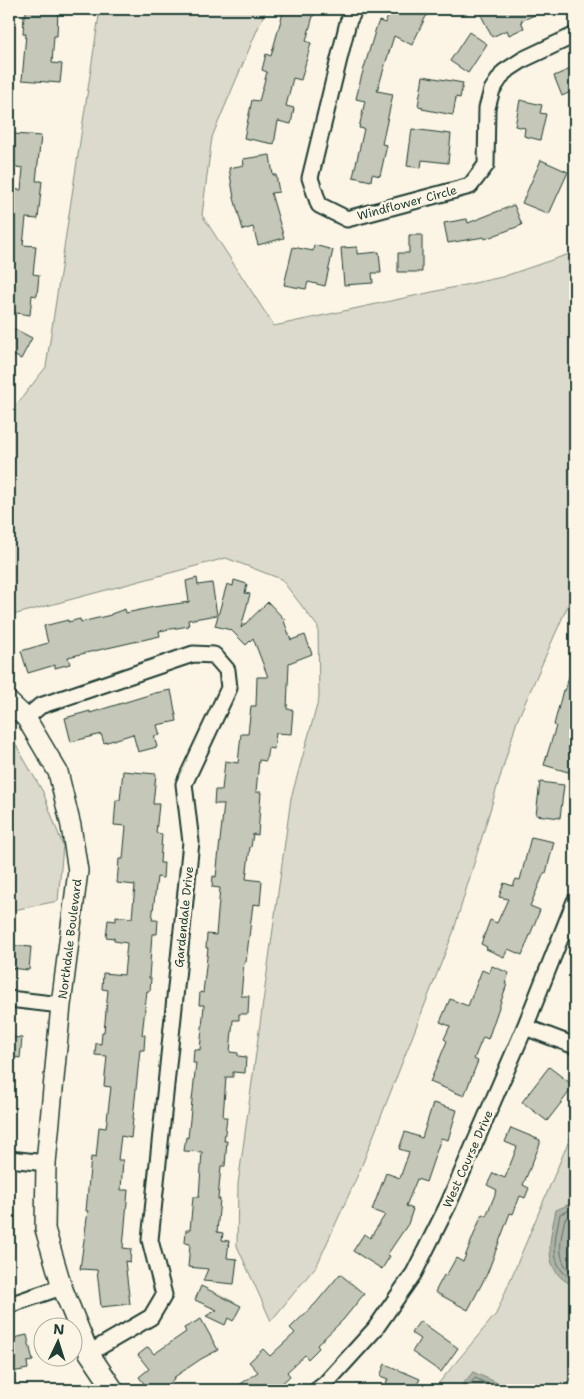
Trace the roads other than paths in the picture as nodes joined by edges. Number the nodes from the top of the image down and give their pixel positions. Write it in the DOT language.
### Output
graph roads {
  1 [pos="355,9"];
  2 [pos="575,35"];
  3 [pos="9,702"];
  4 [pos="26,718"];
  5 [pos="575,901"];
  6 [pos="9,999"];
  7 [pos="62,1005"];
  8 [pos="525,1027"];
  9 [pos="575,1046"];
  10 [pos="9,1159"];
  11 [pos="46,1163"];
  12 [pos="62,1287"];
  13 [pos="9,1305"];
  14 [pos="89,1353"];
  15 [pos="114,1390"];
  16 [pos="317,1390"];
  1 -- 2 [label="street, Windflower Circle"];
  3 -- 4 [label="street, Northdale Boulevard"];
  4 -- 7 [label="street, Northdale Boulevard"];
  4 -- 14 [label="street, Gardendale Drive"];
  5 -- 8 [label="street, West Course Drive"];
  6 -- 7 [label="street"];
  7 -- 11 [label="street, Northdale Boulevard"];
  8 -- 9 [label="street"];
  8 -- 16 [label="street, West Course Drive"];
  10 -- 11 [label="street"];
  11 -- 12 [label="street, Northdale Boulevard"];
  12 -- 13 [label="street"];
  12 -- 14 [label="street, Northdale Boulevard"];
  14 -- 15 [label="street, Northdale Boulevard"];
}
